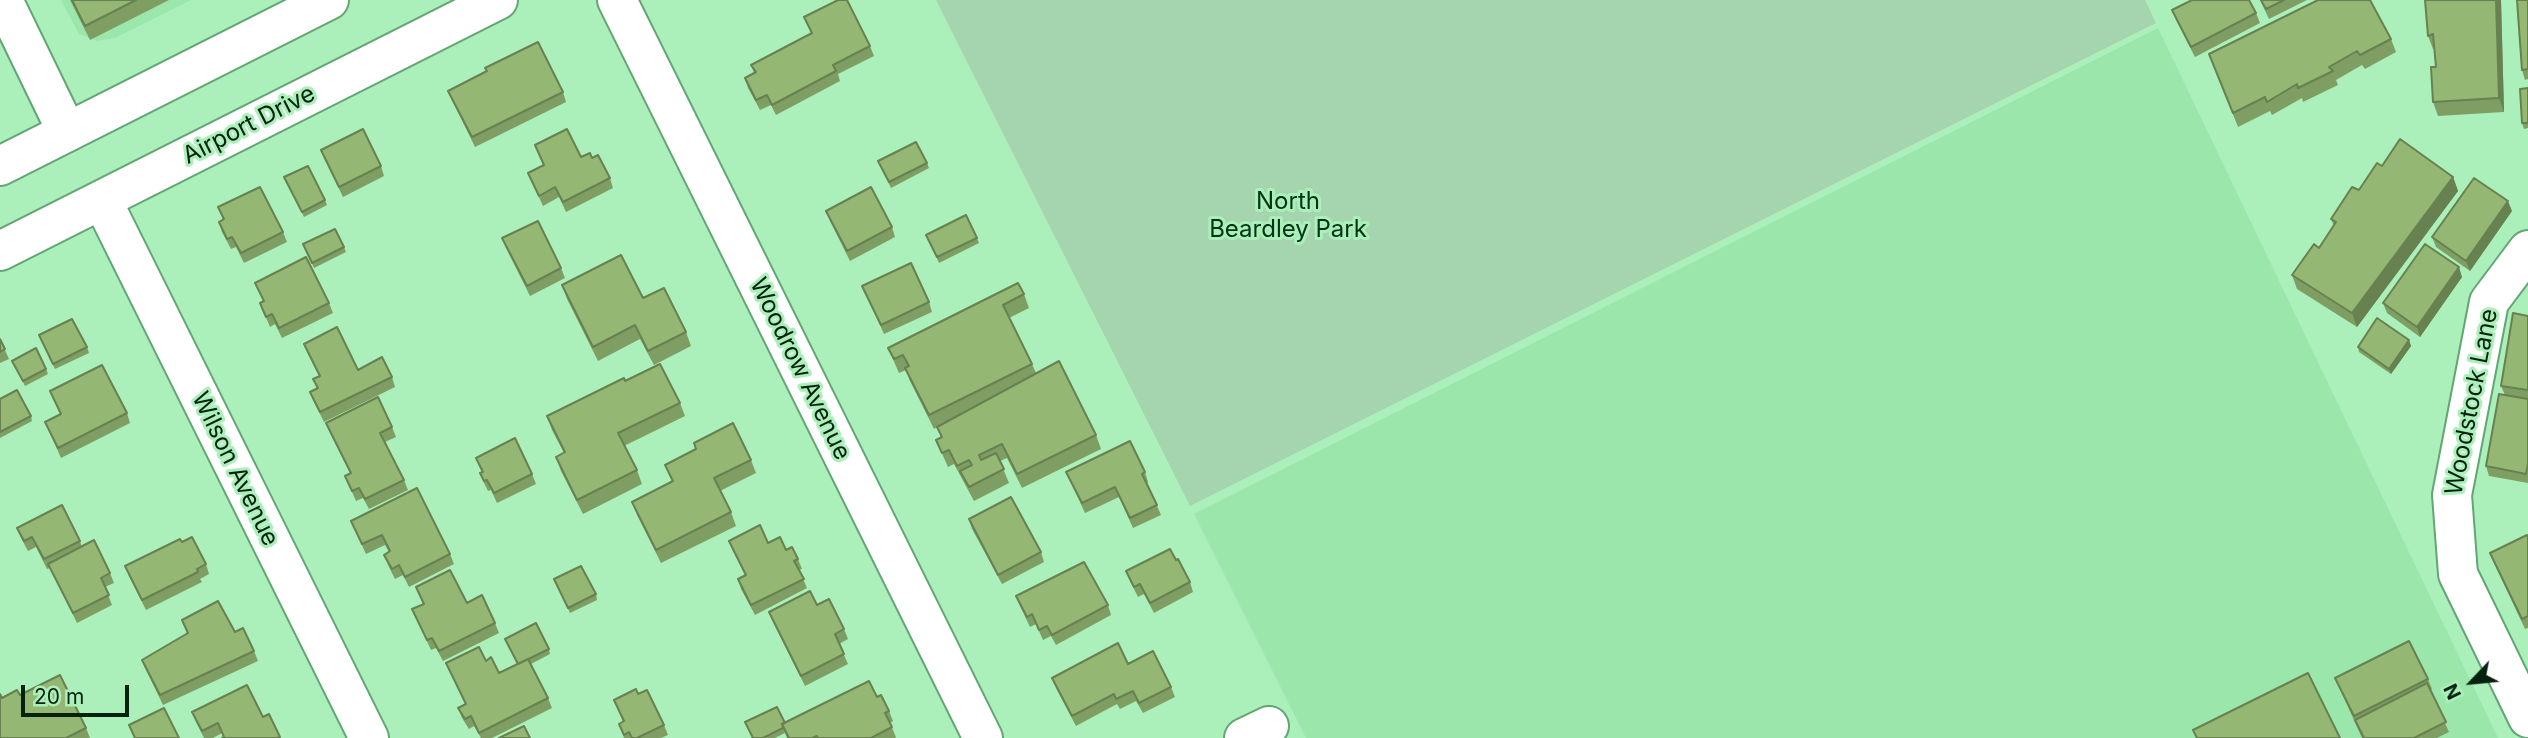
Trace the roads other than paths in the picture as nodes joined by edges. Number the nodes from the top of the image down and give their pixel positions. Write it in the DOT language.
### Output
graph roads {
  1 [pos="3,0"];
  2 [pos="329,0"];
  3 [pos="498,0"];
  4 [pos="617,0"];
  5 [pos="67,132"];
  6 [pos="0,166"];
  7 [pos="102,200"];
  8 [pos="2528,250"];
  9 [pos="0,251"];
  10 [pos="2528,718"];
  11 [pos="369,738"];
  12 [pos="982,738"];
  1 -- 5 [label="street"];
  2 -- 5 [label="street"];
  3 -- 7 [label="street, Airport Drive"];
  4 -- 12 [label="street, Woodrow Avenue"];
  5 -- 6 [label="street"];
  7 -- 9 [label="street, Airport Drive"];
  7 -- 11 [label="street, Wilson Avenue"];
  8 -- 10 [label="street, Woodstock Lane"];
}
